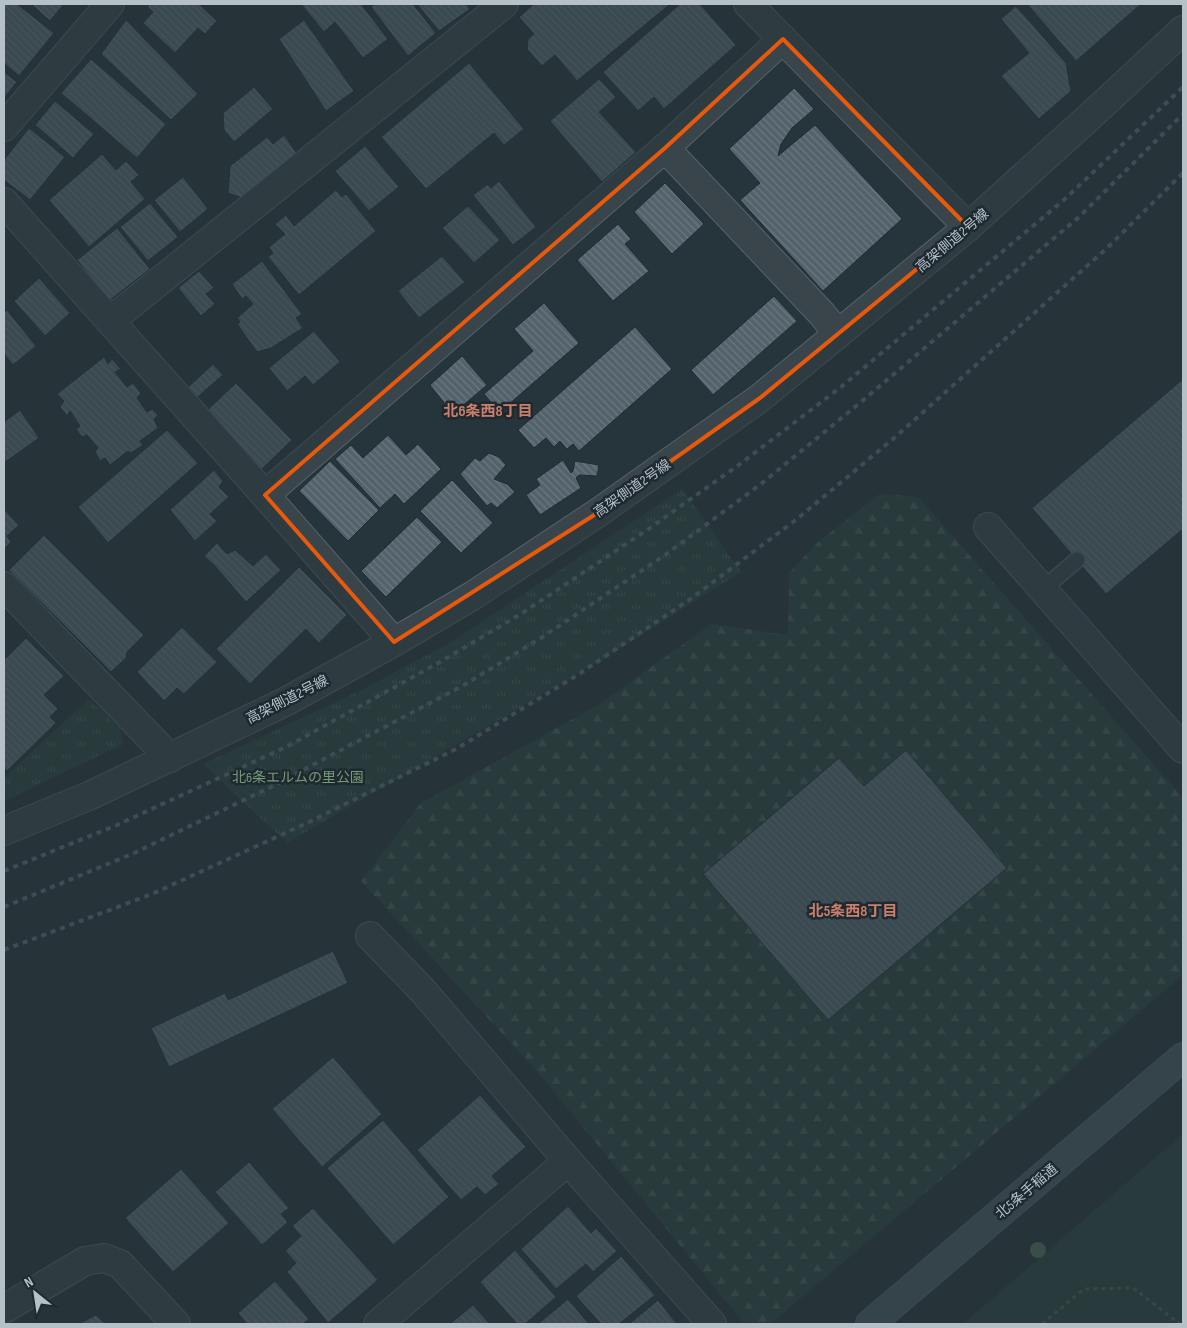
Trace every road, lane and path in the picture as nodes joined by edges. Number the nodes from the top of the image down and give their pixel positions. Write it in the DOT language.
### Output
graph roads {
  1 [pos="110,4"];
  2 [pos="504,4"];
  3 [pos="748,4"];
  4 [pos="1183,30"];
  5 [pos="783,39"];
  6 [pos="4,127"];
  7 [pos="665,148"];
  8 [pos="4,202"];
  9 [pos="968,227"];
  10 [pos="110,321"];
  11 [pos="838,334"];
  12 [pos="265,495"];
  13 [pos="988,527"];
  14 [pos="1077,560"];
  15 [pos="4,586"];
  16 [pos="1043,589"];
  17 [pos="394,642"];
  18 [pos="1183,749"];
  19 [pos="170,758"];
  20 [pos="4,831"];
  21 [pos="370,936"];
  22 [pos="1183,1057"];
  23 [pos="568,1161"];
  24 [pos="4,1310"];
  25 [pos="176,1324"];
  26 [pos="378,1324"];
  27 [pos="712,1324"];
  28 [pos="870,1324"];
  29 [pos="1042,1324"];
  30 [pos="1180,1324"];
  1 -- 6 [label="street"];
  2 -- 10 [label="street"];
  3 -- 5 [label="street"];
  4 -- 9 [label="street, 高架側道2号線"];
  5 -- 7 [label="street"];
  5 -- 9 [label="street"];
  7 -- 11 [label="street"];
  7 -- 12 [label="street"];
  8 -- 10 [label="street"];
  9 -- 11 [label="street, 高架側道2号線"];
  10 -- 12 [label="street"];
  11 -- 17 [label="street, 高架側道2号線"];
  12 -- 17 [label="street"];
  13 -- 16 [label="street"];
  14 -- 16 [label="lane"];
  15 -- 19 [label="street"];
  16 -- 18 [label="street"];
  17 -- 19 [label="street, 高架側道2号線"];
  19 -- 20 [label="street, 高架側道2号線"];
  21 -- 23 [label="street"];
  22 -- 28 [label="street, 北5条手稲通"];
  23 -- 26 [label="street"];
  23 -- 27 [label="street"];
  24 -- 25 [label="street"];
  29 -- 30 [label="path"];
}
